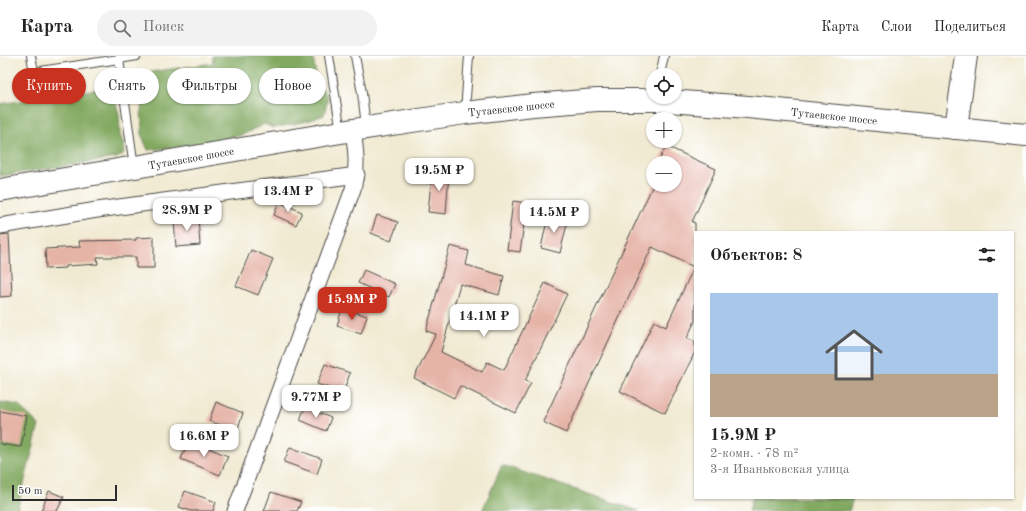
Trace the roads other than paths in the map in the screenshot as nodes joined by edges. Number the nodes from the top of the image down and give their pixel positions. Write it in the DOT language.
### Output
graph roads {
  1 [pos="31,56"];
  2 [pos="137,56"];
  3 [pos="329,56"];
  4 [pos="355,56"];
  5 [pos="469,56"];
  6 [pos="664,56"];
  7 [pos="966,56"];
  8 [pos="119,59"];
  9 [pos="661,68"];
  10 [pos="646,99"];
  11 [pos="682,101"];
  12 [pos="465,112"];
  13 [pos="956,128"];
  14 [pos="353,130"];
  15 [pos="1026,135"];
  16 [pos="134,168"];
  17 [pos="357,175"];
  18 [pos="0,190"];
  19 [pos="0,226"];
  20 [pos="235,511"];
  1 -- 8 [label="lane"];
  2 -- 8 [label="lane"];
  3 -- 14 [label="lane"];
  4 -- 14 [label="lane"];
  5 -- 12 [label="lane"];
  6 -- 9 [label="lane"];
  7 -- 13 [label="main road"];
  8 -- 16 [label="lane"];
  10 -- 12 [label="main road, Тутаевское шоссе"];
  11 -- 13 [label="main road, Тутаевское шоссе"];
  12 -- 14 [label="main road, Тутаевское шоссе"];
  13 -- 15 [label="main road, Тутаевское шоссе"];
  14 -- 16 [label="main road, Тутаевское шоссе"];
  14 -- 17 [label="street"];
  16 -- 18 [label="main road, Тутаевское шоссе"];
  17 -- 19 [label="street"];
  17 -- 20 [label="street"];
}
